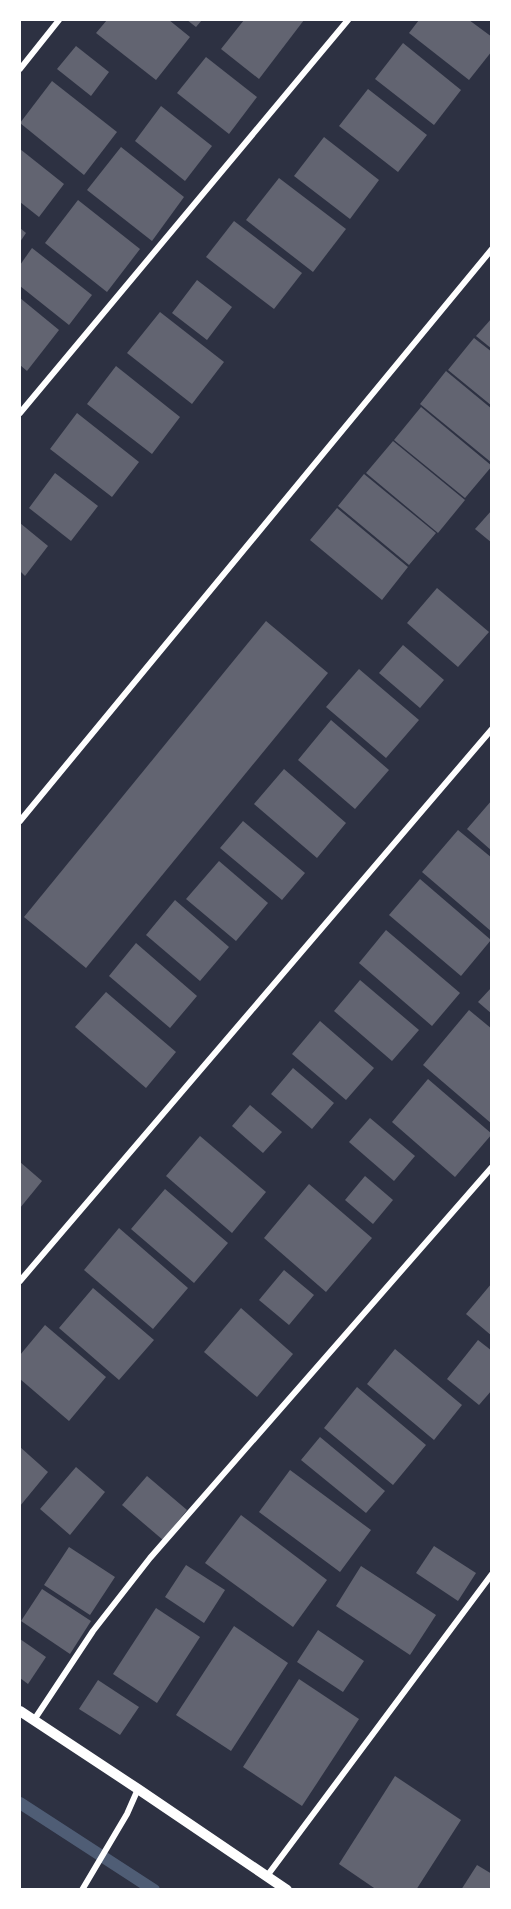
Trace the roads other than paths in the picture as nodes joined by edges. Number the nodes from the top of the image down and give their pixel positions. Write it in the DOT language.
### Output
graph roads {
  1 [pos="59,20"];
  2 [pos="348,20"];
  3 [pos="20,69"];
  4 [pos="492,249"];
  5 [pos="20,413"];
  6 [pos="492,729"];
  7 [pos="20,821"];
  8 [pos="492,1167"];
  9 [pos="20,1281"];
  10 [pos="492,1574"];
  11 [pos="20,1711"];
  12 [pos="34,1720"];
  13 [pos="138,1789"];
  14 [pos="267,1876"];
  15 [pos="82,1890"];
  16 [pos="287,1890"];
  1 -- 3 [label="street"];
  2 -- 5 [label="street"];
  4 -- 7 [label="street"];
  6 -- 9 [label="street"];
  8 -- 12 [label="street"];
  10 -- 14 [label="street"];
  11 -- 12 [label="street"];
  12 -- 13 [label="street"];
  13 -- 14 [label="street"];
  13 -- 15 [label="street"];
  14 -- 16 [label="street"];
}
